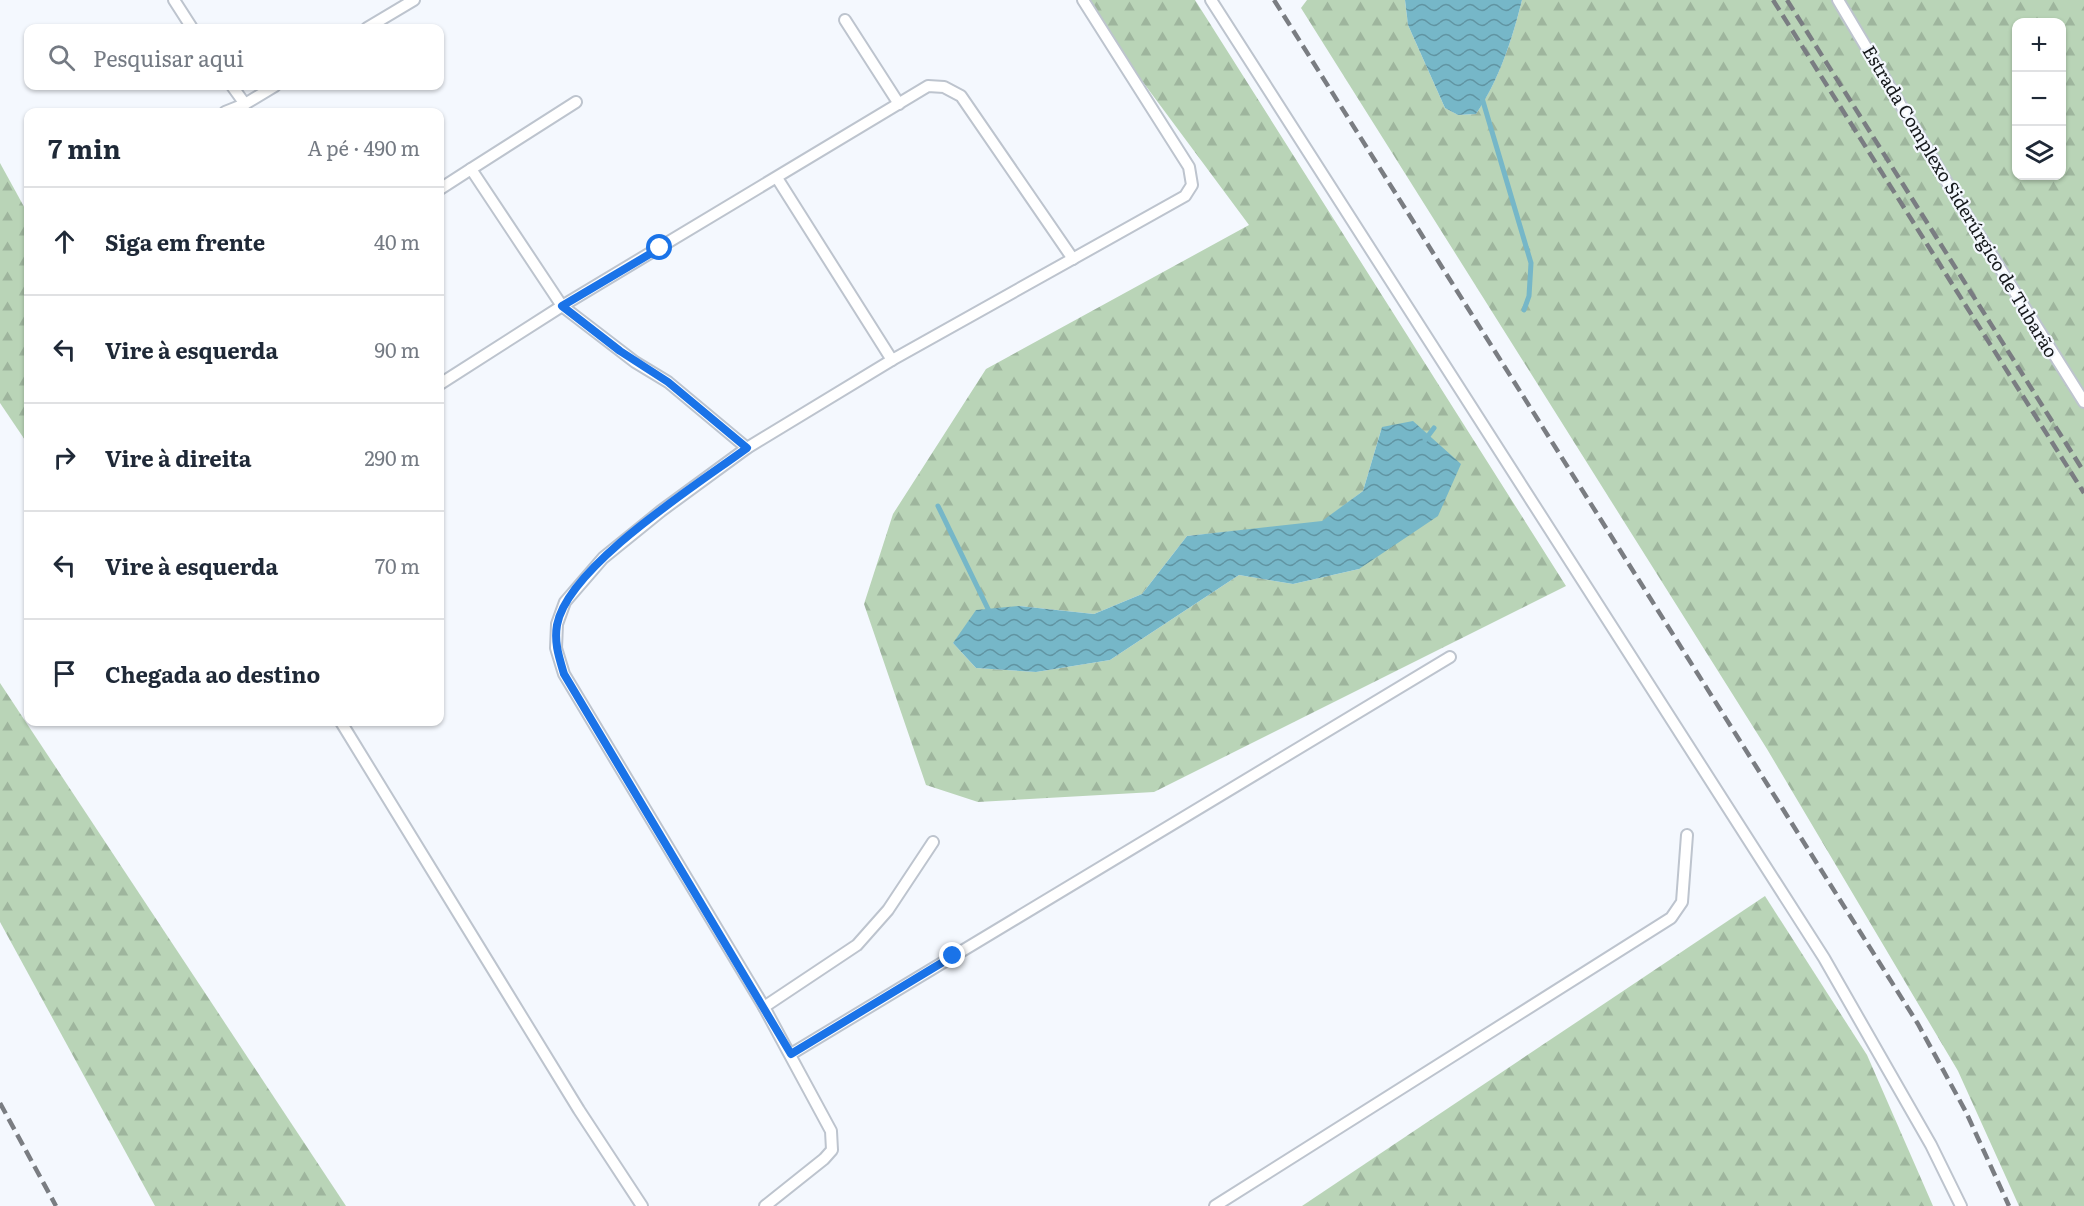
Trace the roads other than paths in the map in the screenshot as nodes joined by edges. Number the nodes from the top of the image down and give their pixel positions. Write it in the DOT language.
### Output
graph roads {
  1 [pos="174,0"];
  2 [pos="414,0"];
  3 [pos="1083,0"];
  4 [pos="1211,0"];
  5 [pos="1838,0"];
  6 [pos="845,20"];
  7 [pos="189,24"];
  8 [pos="374,24"];
  9 [pos="235,90"];
  10 [pos="268,90"];
  11 [pos="576,102"];
  12 [pos="244,104"];
  13 [pos="899,104"];
  14 [pos="234,108"];
  15 [pos="471,169"];
  16 [pos="777,178"];
  17 [pos="444,186"];
  18 [pos="1073,259"];
  19 [pos="562,306"];
  20 [pos="892,360"];
  21 [pos="444,381"];
  22 [pos="2084,402"];
  23 [pos="747,448"];
  24 [pos="1450,657"];
  25 [pos="342,726"];
  26 [pos="1687,835"];
  27 [pos="933,842"];
  28 [pos="764,1007"];
  29 [pos="791,1054"];
  30 [pos="642,1206"];
  31 [pos="765,1206"];
  32 [pos="1215,1206"];
  33 [pos="1960,1206"];
  1 -- 7 [label="lane"];
  2 -- 8 [label="lane"];
  3 -- 18 [label="lane"];
  4 -- 33 [label="lane"];
  5 -- 22 [label="lane, Estrada Complexo Siderúrgico de Tubarão"];
  6 -- 13 [label="lane"];
  9 -- 12 [label="lane"];
  10 -- 12 [label="lane"];
  11 -- 15 [label="lane"];
  12 -- 14 [label="lane"];
  13 -- 16 [label="lane"];
  13 -- 18 [label="lane"];
  15 -- 17 [label="lane"];
  15 -- 19 [label="lane"];
  16 -- 19 [label="lane"];
  16 -- 20 [label="lane"];
  18 -- 20 [label="lane"];
  19 -- 21 [label="lane"];
  19 -- 23 [label="lane"];
  20 -- 23 [label="lane"];
  23 -- 28 [label="lane"];
  24 -- 29 [label="lane"];
  25 -- 30 [label="lane"];
  26 -- 32 [label="lane"];
  27 -- 28 [label="lane"];
  28 -- 29 [label="lane"];
  29 -- 31 [label="lane"];
}
